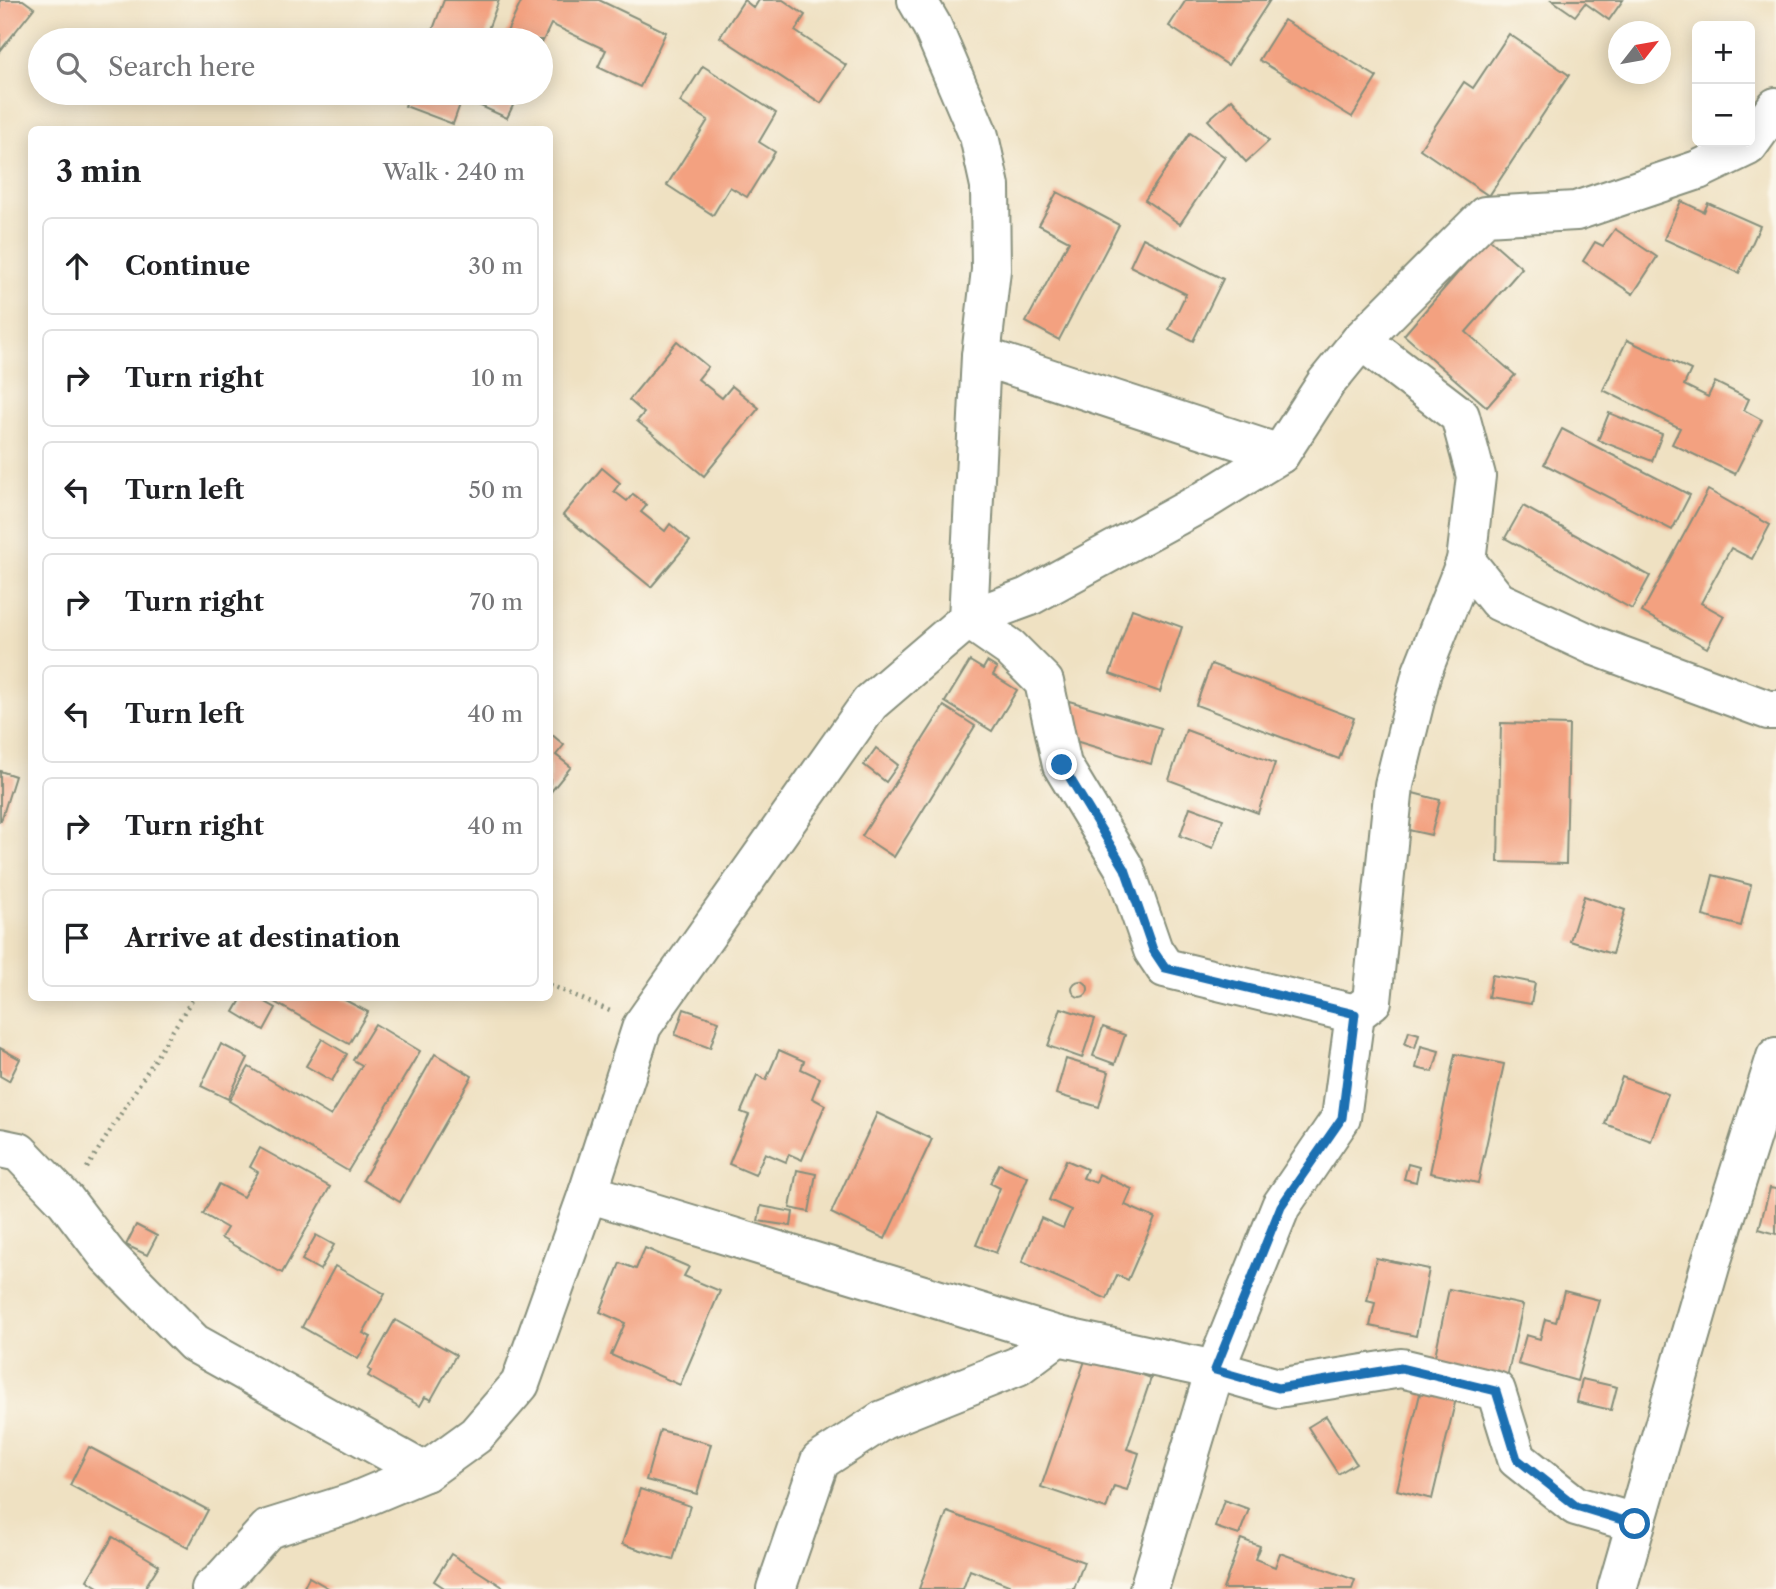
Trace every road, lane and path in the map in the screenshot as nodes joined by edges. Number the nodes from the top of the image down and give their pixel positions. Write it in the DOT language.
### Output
graph roads {
  1 [pos="917,0"];
  2 [pos="1776,107"];
  3 [pos="1362,340"];
  4 [pos="981,356"];
  5 [pos="1279,454"];
  6 [pos="1466,561"];
  7 [pos="968,619"];
  8 [pos="1776,710"];
  9 [pos="553,986"];
  10 [pos="191,1001"];
  11 [pos="1355,1014"];
  12 [pos="642,1026"];
  13 [pos="1776,1057"];
  14 [pos="0,1148"];
  15 [pos="588,1193"];
  16 [pos="66,1201"];
  17 [pos="1058,1336"];
  18 [pos="1215,1370"];
  19 [pos="425,1472"];
  20 [pos="1635,1524"];
  21 [pos="211,1589"];
  22 [pos="776,1589"];
  23 [pos="1149,1589"];
  24 [pos="1617,1589"];
  1 -- 4 [label="street"];
  2 -- 3 [label="street"];
  3 -- 5 [label="street"];
  3 -- 6 [label="street"];
  4 -- 5 [label="street"];
  4 -- 7 [label="street"];
  5 -- 7 [label="street"];
  6 -- 8 [label="street"];
  6 -- 11 [label="street"];
  7 -- 11 [label="street"];
  7 -- 12 [label="street"];
  9 -- 12 [label="path"];
  10 -- 16 [label="path"];
  11 -- 18 [label="street"];
  12 -- 15 [label="street"];
  13 -- 20 [label="street"];
  14 -- 16 [label="street"];
  15 -- 17 [label="street"];
  15 -- 19 [label="street"];
  16 -- 19 [label="street"];
  17 -- 18 [label="street"];
  17 -- 22 [label="street"];
  18 -- 20 [label="street"];
  18 -- 23 [label="street"];
  19 -- 21 [label="street"];
  20 -- 24 [label="street"];
}
